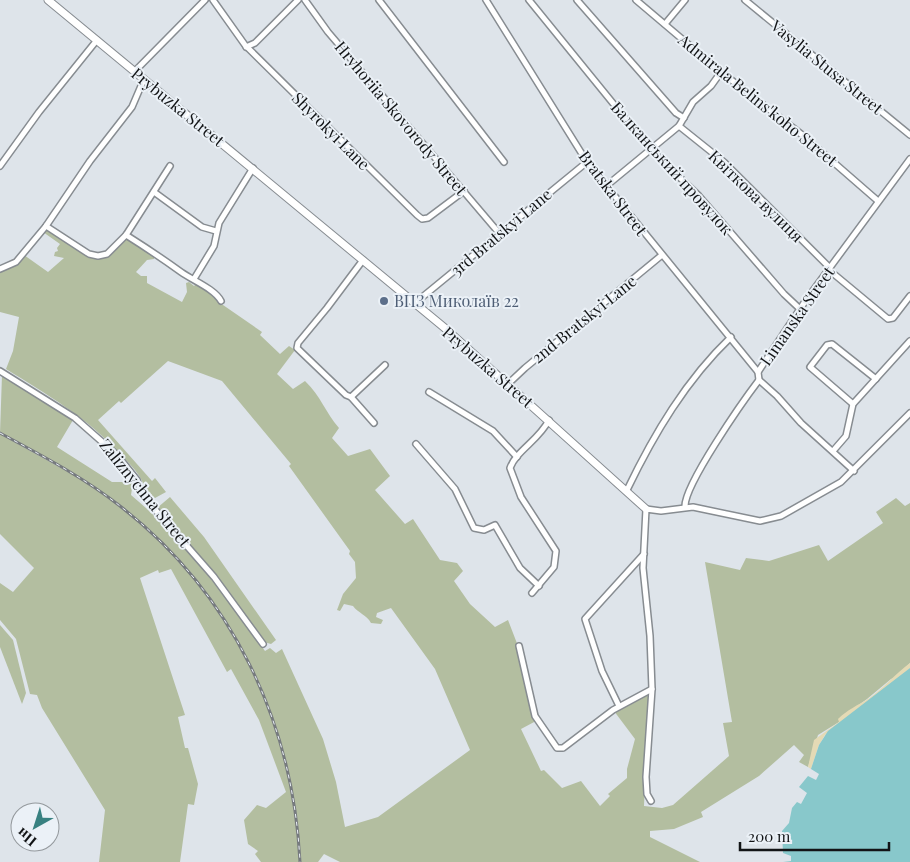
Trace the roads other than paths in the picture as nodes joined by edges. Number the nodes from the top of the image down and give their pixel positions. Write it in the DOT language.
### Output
graph roads {
  1 [pos="48,0"];
  2 [pos="205,0"];
  3 [pos="213,0"];
  4 [pos="298,0"];
  5 [pos="305,0"];
  6 [pos="378,0"];
  7 [pos="486,0"];
  8 [pos="529,0"];
  9 [pos="577,0"];
  10 [pos="636,0"];
  11 [pos="685,0"];
  12 [pos="744,0"];
  13 [pos="665,24"];
  14 [pos="97,40"];
  15 [pos="246,47"];
  16 [pos="135,71"];
  17 [pos="721,72"];
  18 [pos="144,79"];
  19 [pos="684,118"];
  20 [pos="679,126"];
  21 [pos="910,135"];
  22 [pos="651,150"];
  23 [pos="910,159"];
  24 [pos="504,162"];
  25 [pos="587,162"];
  26 [pos="0,166"];
  27 [pos="170,166"];
  28 [pos="253,168"];
  29 [pos="605,187"];
  30 [pos="464,191"];
  31 [pos="154,192"];
  32 [pos="878,201"];
  33 [pos="46,226"];
  34 [pos="216,231"];
  35 [pos="500,234"];
  36 [pos="126,235"];
  37 [pos="662,255"];
  38 [pos="363,260"];
  39 [pos="0,269"];
  40 [pos="830,269"];
  41 [pos="194,279"];
  42 [pos="910,296"];
  43 [pos="221,302"];
  44 [pos="415,303"];
  45 [pos="800,309"];
  46 [pos="731,337"];
  47 [pos="910,341"];
  48 [pos="385,364"];
  49 [pos="0,371"];
  50 [pos="758,372"];
  51 [pos="876,379"];
  52 [pos="759,380"];
  53 [pos="508,384"];
  54 [pos="429,392"];
  55 [pos="351,397"];
  56 [pos="853,404"];
  57 [pos="910,413"];
  58 [pos="548,420"];
  59 [pos="374,423"];
  60 [pos="416,444"];
  61 [pos="833,451"];
  62 [pos="517,457"];
  63 [pos="854,471"];
  64 [pos="627,490"];
  65 [pos="685,506"];
  66 [pos="646,508"];
  67 [pos="644,554"];
  68 [pos="539,586"];
  69 [pos="532,593"];
  70 [pos="263,644"];
  71 [pos="519,646"];
  72 [pos="652,689"];
  73 [pos="619,706"];
  74 [pos="651,801"];
  1 -- 14 [label="street, Prybuzka Street"];
  2 -- 16 [label="street"];
  3 -- 15 [label="street, Shyrokyi Lane"];
  4 -- 15 [label="street"];
  5 -- 30 [label="street, Hryhoriia Skovorody Street"];
  6 -- 24 [label="street"];
  7 -- 25 [label="street, Bratska Street"];
  8 -- 22 [label="street, Балканський провулок"];
  9 -- 19 [label="street"];
  10 -- 13 [label="street, Admirala Belins'koho Street"];
  11 -- 13 [label="street"];
  12 -- 21 [label="street, Vasylia Stusa Street"];
  13 -- 17 [label="street, Admirala Belins'koho Street"];
  14 -- 16 [label="street, Prybuzka Street"];
  14 -- 26 [label="street"];
  15 -- 30 [label="street, Shyrokyi Lane"];
  16 -- 18 [label="street, Prybuzka Street"];
  17 -- 19 [label="street"];
  17 -- 32 [label="street, Admirala Belins'koho Street"];
  18 -- 28 [label="street, Prybuzka Street"];
  18 -- 33 [label="street"];
  19 -- 20 [label="street"];
  20 -- 22 [label="street"];
  20 -- 40 [label="street, Квіткова вулиця"];
  22 -- 29 [label="street"];
  22 -- 45 [label="street, Балканський провулок"];
  23 -- 32 [label="street, Limanska Street"];
  25 -- 29 [label="street, Bratska Street"];
  25 -- 35 [label="street, 3rd Bratskyi Lane"];
  27 -- 31 [label="street"];
  28 -- 34 [label="street"];
  28 -- 38 [label="street, Prybuzka Street"];
  29 -- 37 [label="street, Bratska Street"];
  30 -- 35 [label="street, Hryhoriia Skovorody Street"];
  31 -- 34 [label="street"];
  31 -- 36 [label="street"];
  32 -- 40 [label="street, Limanska Street"];
  33 -- 36 [label="street"];
  33 -- 39 [label="street"];
  34 -- 41 [label="street"];
  35 -- 44 [label="street, 3rd Bratskyi Lane"];
  36 -- 41 [label="street"];
  37 -- 46 [label="street, Bratska Street"];
  37 -- 53 [label="street, 2nd Bratskyi Lane"];
  38 -- 44 [label="street, Prybuzka Street"];
  38 -- 55 [label="street"];
  40 -- 42 [label="street, Квіткова вулиця"];
  40 -- 45 [label="street, Limanska Street"];
  41 -- 43 [label="street"];
  44 -- 53 [label="street, Prybuzka Street"];
  45 -- 50 [label="street, Limanska Street"];
  46 -- 50 [label="street, Bratska Street"];
  46 -- 64 [label="street"];
  47 -- 51 [label="street"];
  48 -- 55 [label="street"];
  49 -- 70 [label="street, Zaliznychna Street"];
  50 -- 52 [label="street, Limanska Street"];
  51 -- 56 [label="street"];
  51 -- 56 [label="street"];
  52 -- 61 [label="street"];
  52 -- 65 [label="street, Limanska Street"];
  53 -- 58 [label="street, Prybuzka Street"];
  54 -- 62 [label="street"];
  55 -- 59 [label="street"];
  56 -- 61 [label="street"];
  57 -- 63 [label="street"];
  58 -- 62 [label="street"];
  58 -- 64 [label="street, Prybuzka Street"];
  60 -- 68 [label="street"];
  61 -- 63 [label="street"];
  62 -- 68 [label="street"];
  63 -- 65 [label="street"];
  64 -- 66 [label="street, Prybuzka Street"];
  65 -- 66 [label="street"];
  66 -- 67 [label="street"];
  67 -- 72 [label="street"];
  67 -- 73 [label="street"];
  68 -- 69 [label="street"];
  71 -- 73 [label="street"];
  72 -- 73 [label="street"];
  72 -- 74 [label="street"];
}
